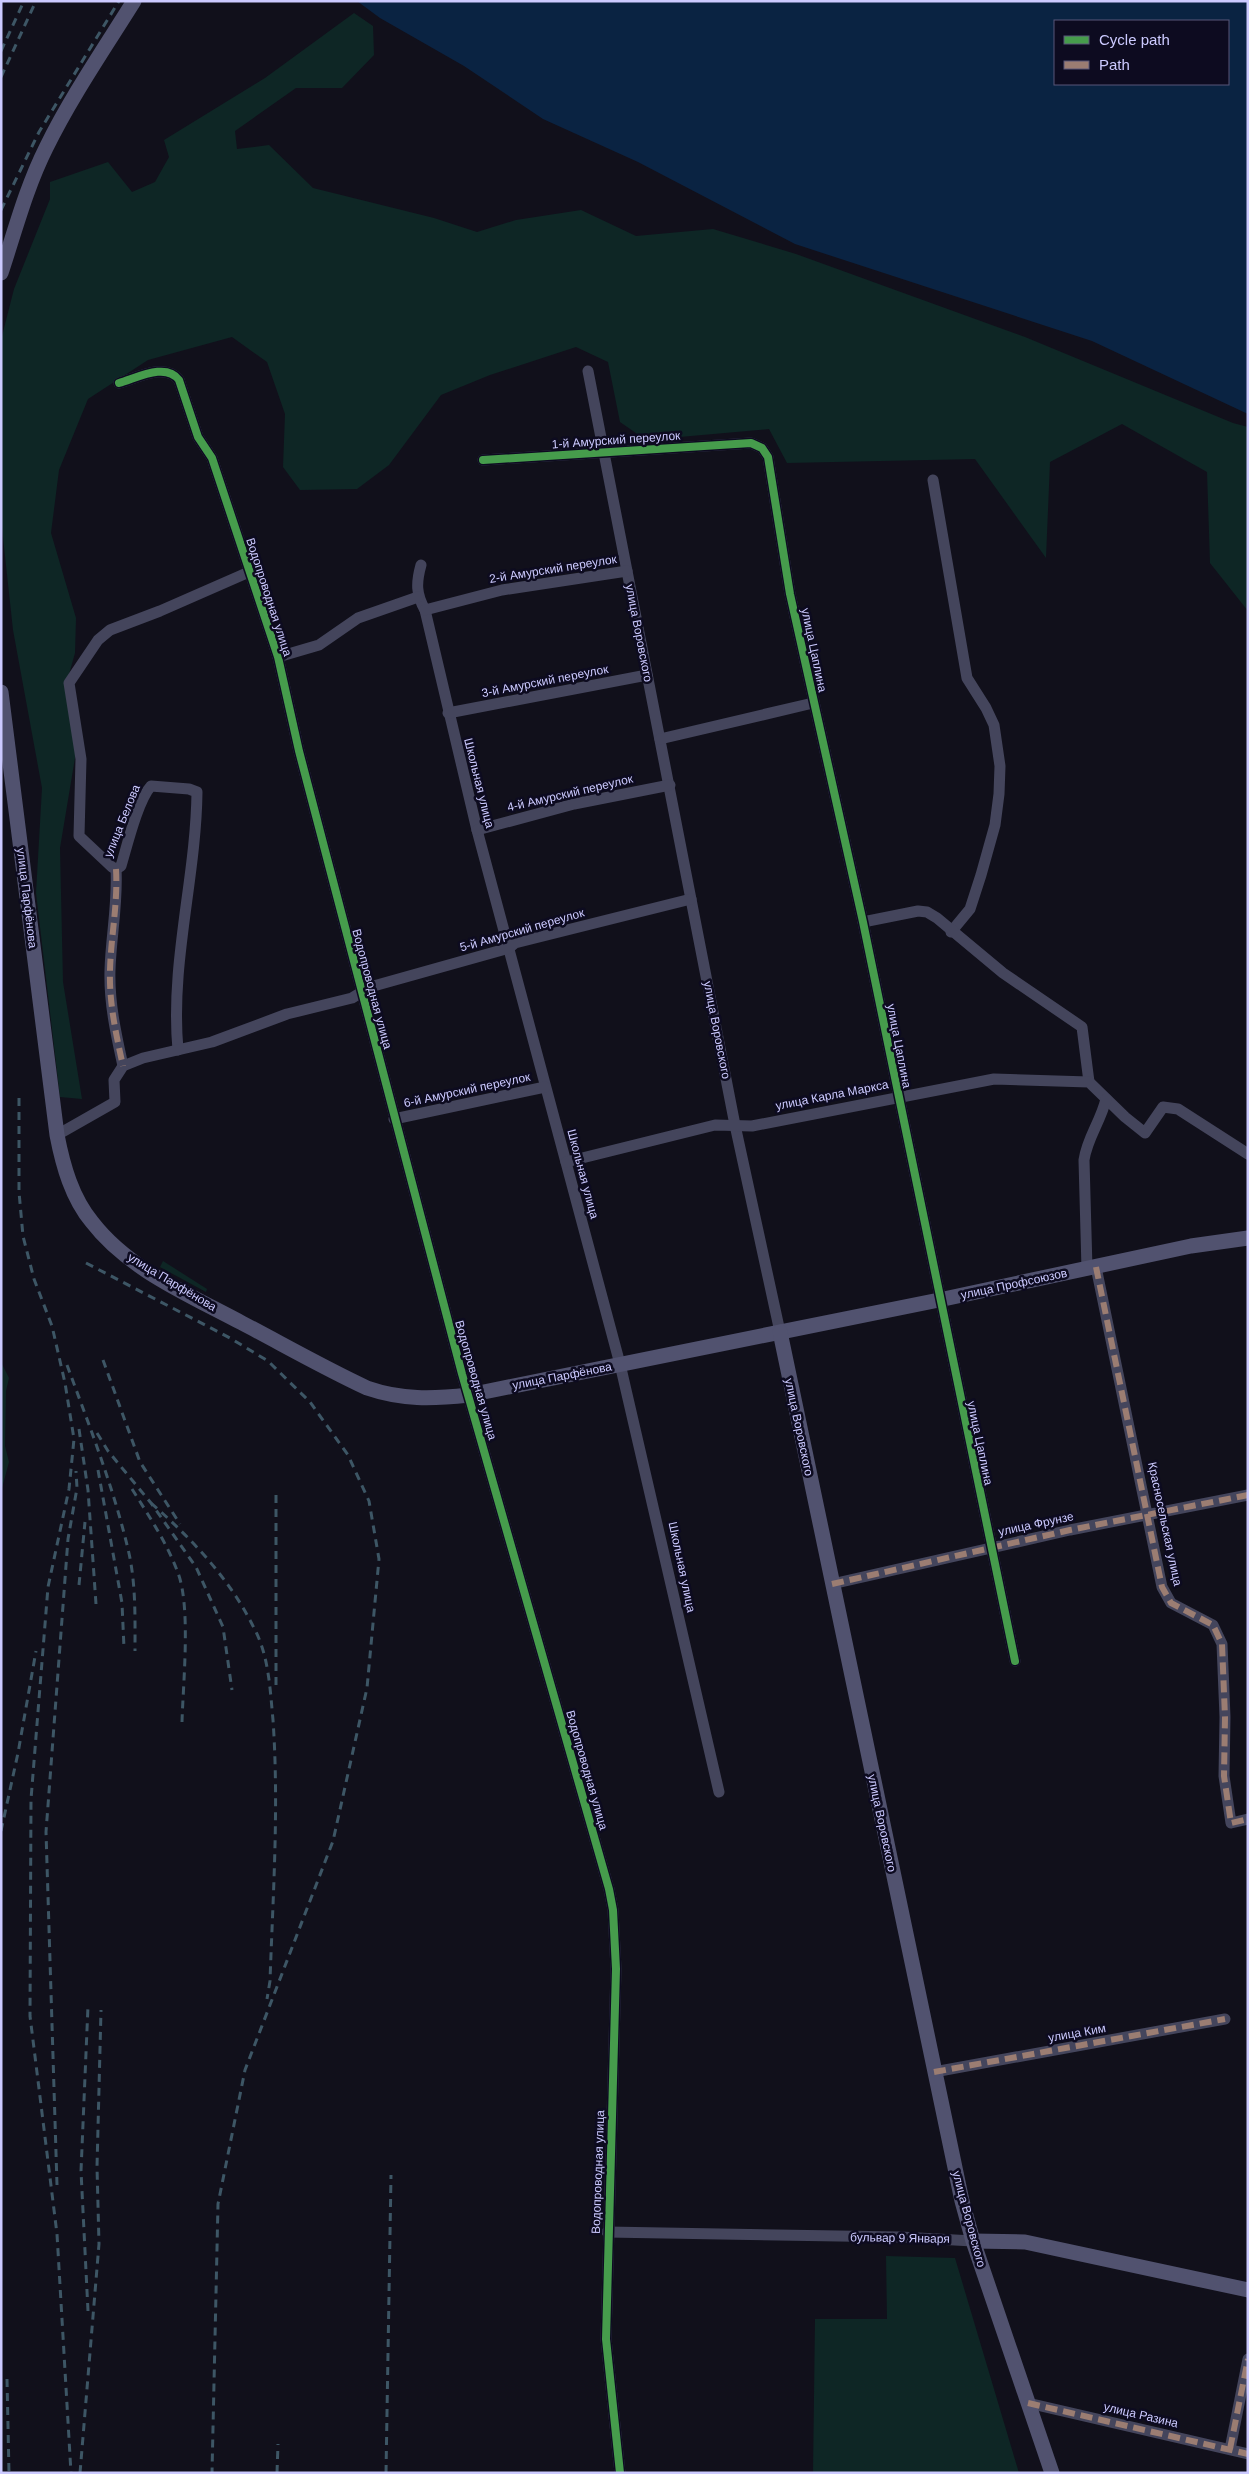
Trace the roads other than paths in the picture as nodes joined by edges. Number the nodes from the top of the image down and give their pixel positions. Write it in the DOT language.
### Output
graph roads {
  1 [pos="134,1"];
  2 [pos="1,273"];
  3 [pos="588,371"];
  4 [pos="119,383"];
  5 [pos="751,442"];
  6 [pos="606,453"];
  7 [pos="483,460"];
  8 [pos="933,480"];
  9 [pos="421,565"];
  10 [pos="628,571"];
  11 [pos="249,572"];
  12 [pos="418,597"];
  13 [pos="425,610"];
  14 [pos="278,657"];
  15 [pos="647,675"];
  16 [pos="1,692"];
  17 [pos="813,703"];
  18 [pos="448,713"];
  19 [pos="660,739"];
  20 [pos="670,785"];
  21 [pos="477,830"];
  22 [pos="116,869"];
  23 [pos="691,899"];
  24 [pos="863,922"];
  25 [pos="951,932"];
  26 [pos="509,948"];
  27 [pos="361,992"];
  28 [pos="178,1050"];
  29 [pos="123,1066"];
  30 [pos="1089,1082"];
  31 [pos="544,1087"];
  32 [pos="897,1096"];
  33 [pos="1106,1099"];
  34 [pos="394,1119"];
  35 [pos="735,1125"];
  36 [pos="57,1135"];
  37 [pos="1248,1154"];
  38 [pos="566,1162"];
  39 [pos="1248,1238"];
  40 [pos="1092,1268"];
  41 [pos="939,1300"];
  42 [pos="780,1332"];
  43 [pos="620,1364"];
  44 [pos="469,1395"];
  45 [pos="1248,1495"];
  46 [pos="1149,1516"];
  47 [pos="991,1548"];
  48 [pos="832,1584"];
  49 [pos="1015,1661"];
  50 [pos="719,1792"];
  51 [pos="1248,1819"];
  52 [pos="1225,2019"];
  53 [pos="934,2072"];
  54 [pos="607,2232"];
  55 [pos="973,2241"];
  56 [pos="1248,2290"];
  57 [pos="1248,2359"];
  58 [pos="1028,2403"];
  59 [pos="1230,2449"];
  60 [pos="1248,2454"];
  61 [pos="620,2473"];
  62 [pos="1052,2473"];
  1 -- 2 [label="main road"];
  3 -- 6 [label="street, улица Воровского"];
  4 -- 11 [label="street, Водопроводная улица"];
  5 -- 6 [label="street, 1-й Амурский переулок"];
  5 -- 17 [label="street, улица Цаплина"];
  6 -- 7 [label="street, 1-й Амурский переулок"];
  6 -- 10 [label="street, улица Воровского"];
  8 -- 25 [label="street"];
  9 -- 12 [label="street"];
  10 -- 13 [label="street, 2-й Амурский переулок"];
  10 -- 15 [label="street, улица Воровского"];
  11 -- 14 [label="street, Водопроводная улица"];
  11 -- 22 [label="street, улица Белова"];
  12 -- 13 [label="street, Школьная улица"];
  12 -- 14 [label="street"];
  13 -- 18 [label="street, Школьная улица"];
  14 -- 27 [label="street, Водопроводная улица"];
  15 -- 18 [label="street, 3-й Амурский переулок"];
  15 -- 19 [label="street, улица Воровского"];
  16 -- 36 [label="main road, улица Парфёнова"];
  17 -- 19 [label="street"];
  17 -- 24 [label="street, улица Цаплина"];
  18 -- 21 [label="street, Школьная улица"];
  19 -- 20 [label="street, улица Воровского"];
  20 -- 21 [label="street, 4-й Амурский переулок"];
  20 -- 23 [label="street, улица Воровского"];
  21 -- 26 [label="street, Школьная улица"];
  22 -- 28 [label="street, улица Белова"];
  22 -- 29 [label="street"];
  23 -- 26 [label="street, 5-й Амурский переулок"];
  23 -- 35 [label="street, улица Воровского"];
  24 -- 25 [label="street"];
  24 -- 32 [label="street, улица Цаплина"];
  25 -- 30 [label="street"];
  26 -- 27 [label="street, 5-й Амурский переулок"];
  26 -- 31 [label="street, Школьная улица"];
  27 -- 28 [label="street, 5-й Амурский переулок"];
  27 -- 34 [label="street, Водопроводная улица"];
  28 -- 29 [label="street, 5-й Амурский переулок"];
  29 -- 36 [label="street"];
  30 -- 32 [label="street, улица Карла Маркса"];
  30 -- 33 [label="street"];
  31 -- 34 [label="street, 6-й Амурский переулок"];
  31 -- 38 [label="street, Школьная улица"];
  32 -- 35 [label="street, улица Карла Маркса"];
  32 -- 41 [label="street, улица Цаплина"];
  33 -- 37 [label="street"];
  33 -- 40 [label="street, Красносельская улица"];
  34 -- 44 [label="street, Водопроводная улица"];
  35 -- 38 [label="street, улица Карла Маркса"];
  35 -- 42 [label="street, улица Воровского"];
  36 -- 44 [label="main road, улица Парфёнова"];
  38 -- 43 [label="street, Школьная улица"];
  39 -- 40 [label="main road, улица Профсоюзов"];
  40 -- 41 [label="main road, улица Профсоюзов"];
  40 -- 46 [label="street, Красносельская улица"];
  41 -- 42 [label="main road, улица Профсоюзов"];
  41 -- 47 [label="street, улица Цаплина"];
  42 -- 43 [label="main road, улица Парфёнова"];
  42 -- 48 [label="main road, улица Воровского"];
  43 -- 44 [label="main road, улица Парфёнова"];
  43 -- 50 [label="street, Школьная улица"];
  44 -- 54 [label="street, Водопроводная улица"];
  45 -- 46 [label="street, улица Фрунзе"];
  46 -- 47 [label="street, улица Фрунзе"];
  46 -- 51 [label="street, Красносельская улица"];
  47 -- 48 [label="street, улица Фрунзе"];
  47 -- 49 [label="street, улица Цаплина"];
  48 -- 53 [label="main road, улица Воровского"];
  52 -- 53 [label="street, улица Ким"];
  53 -- 55 [label="main road, улица Воровского"];
  54 -- 55 [label="street, бульвар 9 Января"];
  54 -- 61 [label="street, Водопроводная улица"];
  55 -- 56 [label="main road, бульвар 9 Января"];
  55 -- 58 [label="main road, улица Воровского"];
  57 -- 59 [label="street"];
  58 -- 59 [label="street, улица Разина"];
  58 -- 62 [label="main road, улица Воровского"];
  59 -- 60 [label="street, улица Разина"];
}
